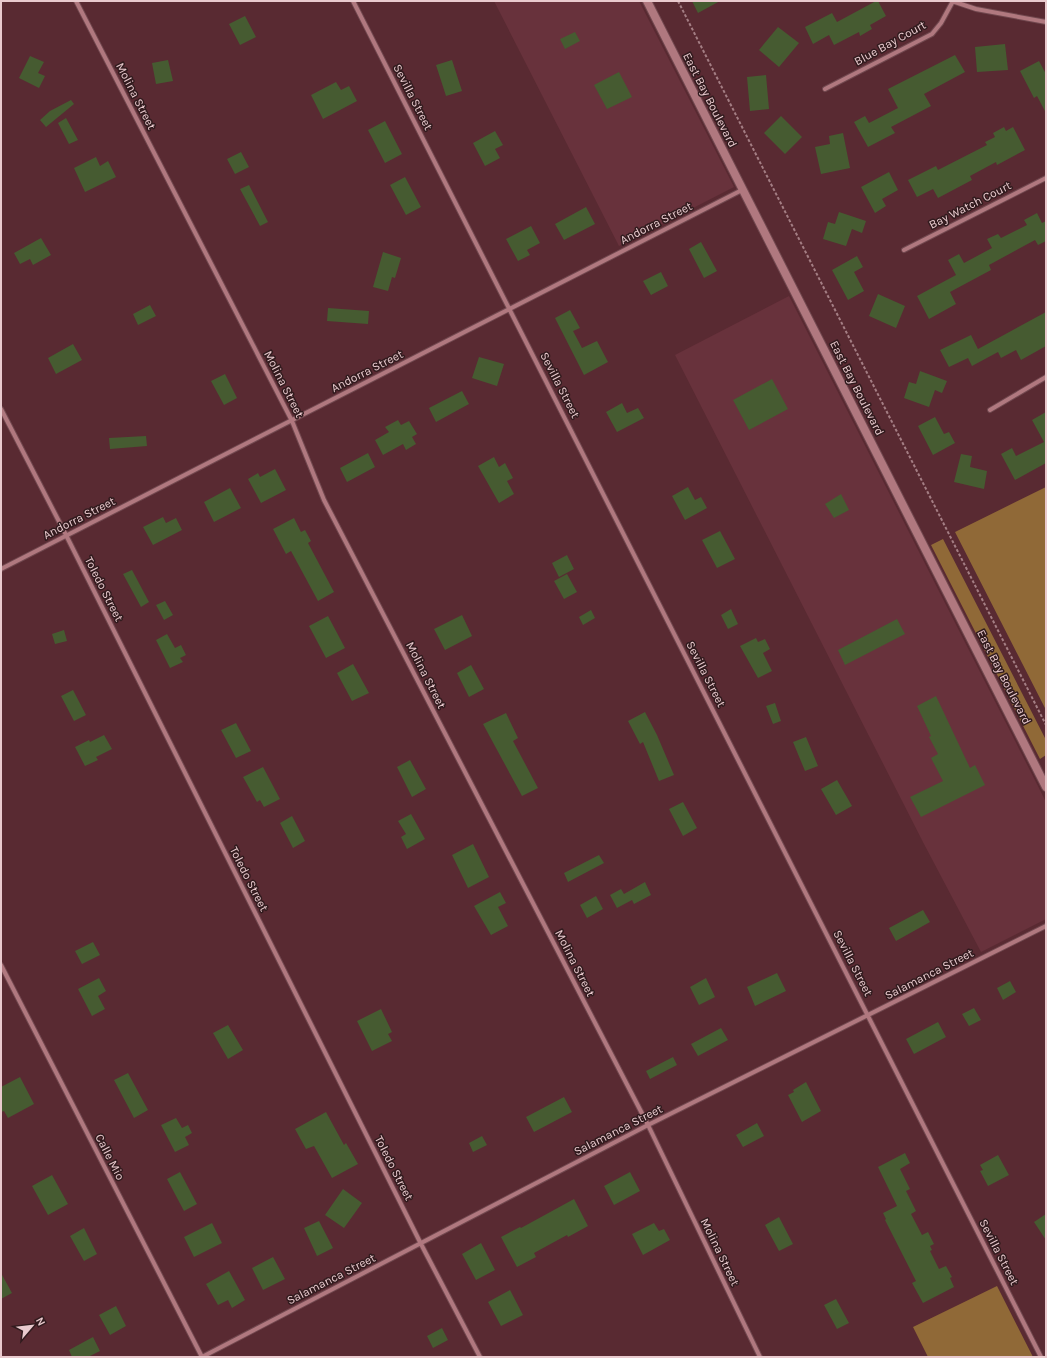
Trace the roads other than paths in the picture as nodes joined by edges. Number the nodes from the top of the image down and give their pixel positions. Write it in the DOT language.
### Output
graph roads {
  1 [pos="76,1"];
  2 [pos="353,1"];
  3 [pos="647,1"];
  4 [pos="952,1"];
  5 [pos="1046,22"];
  6 [pos="825,89"];
  7 [pos="1046,178"];
  8 [pos="742,190"];
  9 [pos="904,250"];
  10 [pos="510,309"];
  11 [pos="1046,378"];
  12 [pos="1,409"];
  13 [pos="990,410"];
  14 [pos="292,421"];
  15 [pos="66,536"];
  16 [pos="1,568"];
  17 [pos="1046,787"];
  18 [pos="1046,926"];
  19 [pos="1,965"];
  20 [pos="868,1016"];
  21 [pos="648,1125"];
  22 [pos="421,1244"];
  23 [pos="202,1357"];
  24 [pos="480,1357"];
  25 [pos="760,1357"];
  26 [pos="1041,1357"];
  1 -- 14 [label="street, Molina Street"];
  2 -- 10 [label="street, Sevilla Street"];
  3 -- 8 [label="main road, East Bay Boulevard"];
  4 -- 5 [label="street"];
  4 -- 6 [label="street, Blue Bay Court"];
  7 -- 9 [label="street, Bay Watch Court"];
  8 -- 10 [label="street, Andorra Street"];
  8 -- 17 [label="main road, East Bay Boulevard"];
  10 -- 14 [label="street, Andorra Street"];
  10 -- 20 [label="street, Sevilla Street"];
  11 -- 13 [label="street"];
  12 -- 15 [label="street, Toledo Street"];
  14 -- 15 [label="street, Andorra Street"];
  14 -- 21 [label="street, Molina Street"];
  15 -- 16 [label="street, Andorra Street"];
  15 -- 22 [label="street, Toledo Street"];
  18 -- 20 [label="street, Salamanca Street"];
  19 -- 23 [label="street, Calle Mio"];
  20 -- 21 [label="street, Salamanca Street"];
  20 -- 26 [label="street, Sevilla Street"];
  21 -- 22 [label="street, Salamanca Street"];
  21 -- 25 [label="street, Molina Street"];
  22 -- 23 [label="street, Salamanca Street"];
  22 -- 24 [label="street, Toledo Street"];
}
